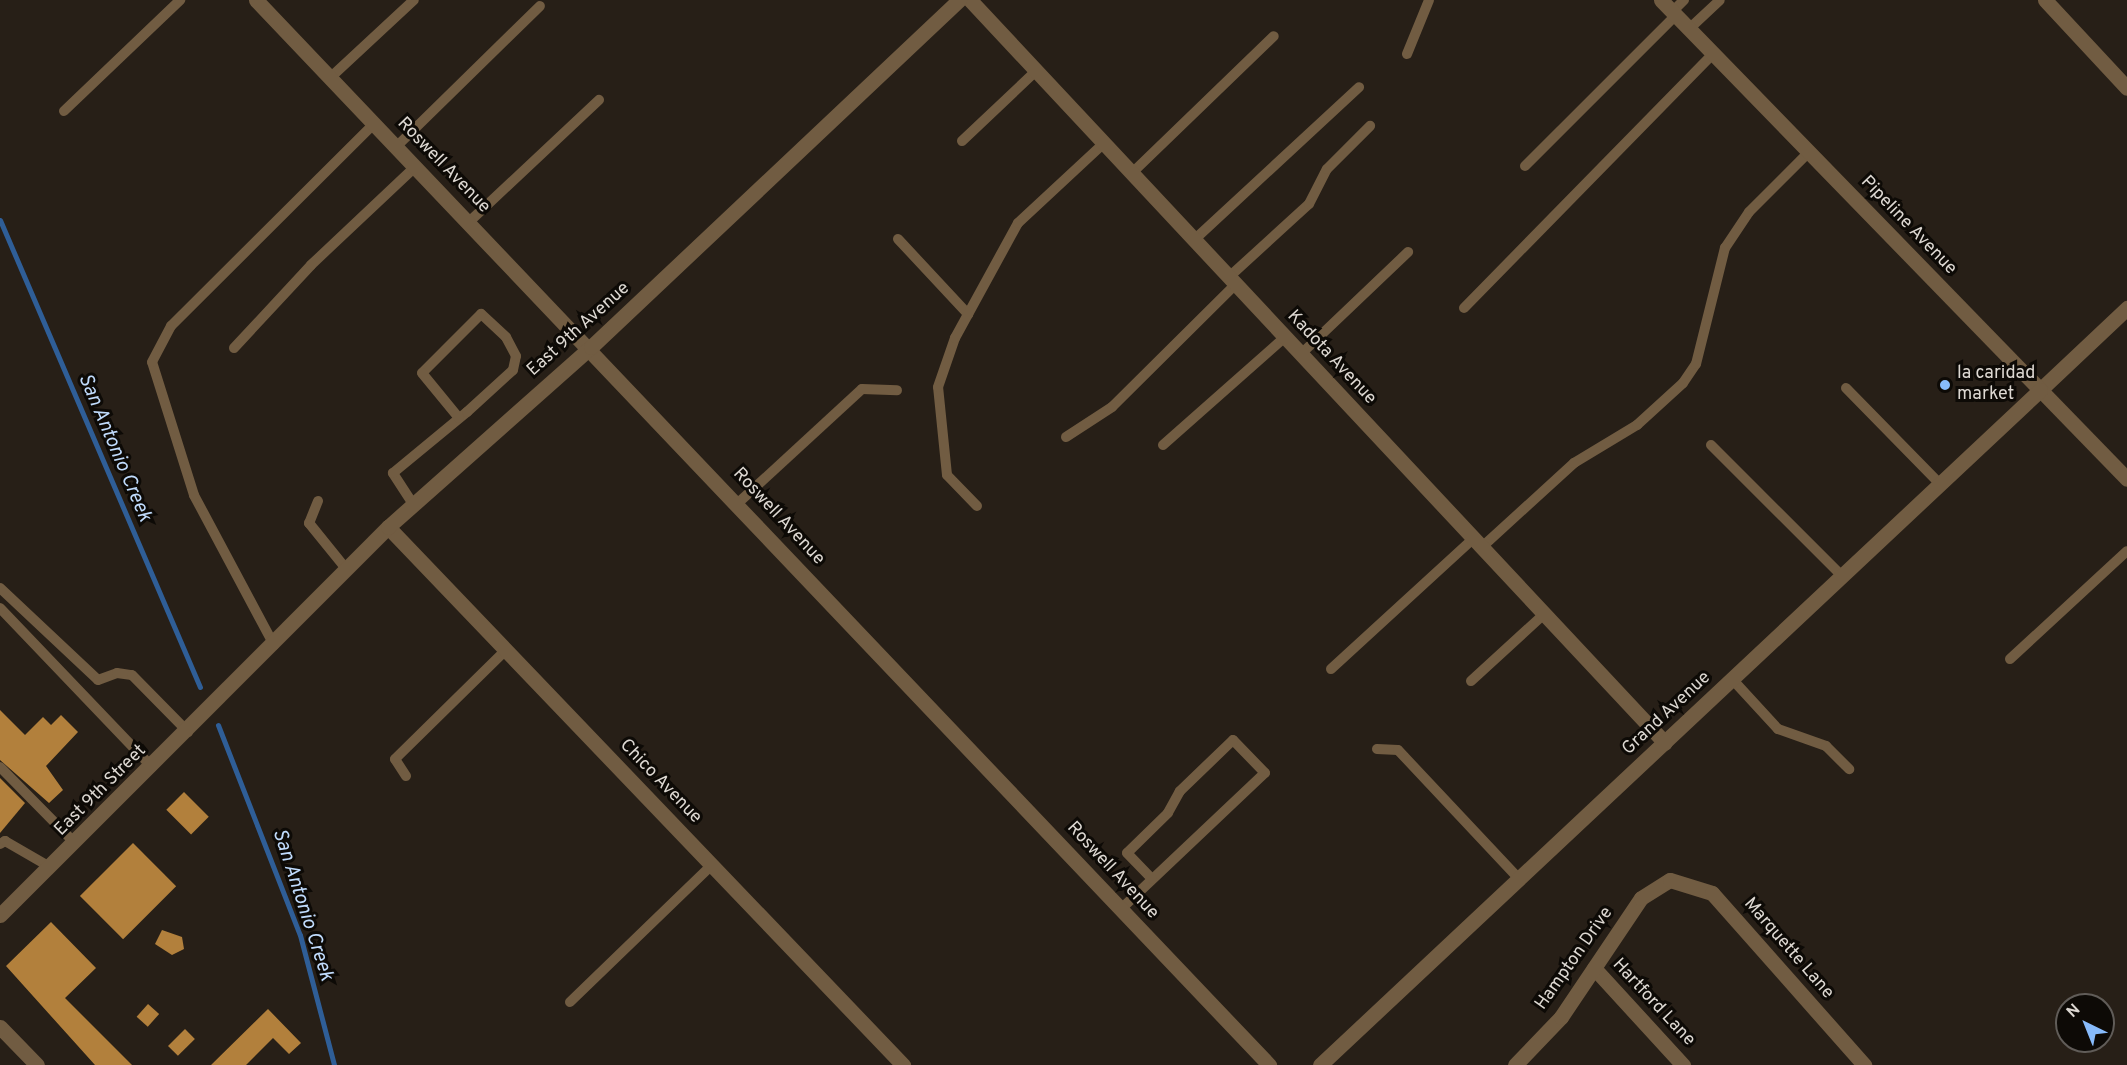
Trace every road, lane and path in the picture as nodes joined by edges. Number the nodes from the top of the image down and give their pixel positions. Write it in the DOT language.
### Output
graph roads {
  1 [pos="180,0"];
  2 [pos="256,0"];
  3 [pos="414,0"];
  4 [pos="960,0"];
  5 [pos="970,0"];
  6 [pos="1429,0"];
  7 [pos="1661,0"];
  8 [pos="1684,0"];
  9 [pos="1719,0"];
  10 [pos="2046,0"];
  11 [pos="540,6"];
  12 [pos="1674,14"];
  13 [pos="1689,29"];
  14 [pos="1274,36"];
  15 [pos="1407,54"];
  16 [pos="1713,54"];
  17 [pos="1036,71"];
  18 [pos="331,77"];
  19 [pos="1359,87"];
  20 [pos="2127,88"];
  21 [pos="599,100"];
  22 [pos="64,111"];
  23 [pos="375,123"];
  24 [pos="1370,126"];
  25 [pos="962,141"];
  26 [pos="1104,143"];
  27 [pos="397,146"];
  28 [pos="1809,152"];
  29 [pos="416,166"];
  30 [pos="1526,166"];
  31 [pos="1132,173"];
  32 [pos="470,221"];
  33 [pos="898,239"];
  34 [pos="1194,240"];
  35 [pos="1408,252"];
  36 [pos="1232,281"];
  37 [pos="1464,308"];
  38 [pos="2127,308"];
  39 [pos="968,314"];
  40 [pos="1285,337"];
  41 [pos="591,347"];
  42 [pos="234,348"];
  43 [pos="1301,354"];
  44 [pos="1846,388"];
  45 [pos="897,390"];
  46 [pos="2040,390"];
  47 [pos="459,418"];
  48 [pos="1066,437"];
  49 [pos="1163,445"];
  50 [pos="1711,445"];
  51 [pos="2127,479"];
  52 [pos="1940,484"];
  53 [pos="318,501"];
  54 [pos="738,502"];
  55 [pos="413,504"];
  56 [pos="977,506"];
  57 [pos="388,527"];
  58 [pos="1478,543"];
  59 [pos="2127,551"];
  60 [pos="347,570"];
  61 [pos="1842,576"];
  62 [pos="0,588"];
  63 [pos="0,608"];
  64 [pos="1544,614"];
  65 [pos="274,645"];
  66 [pos="506,650"];
  67 [pos="2010,659"];
  68 [pos="1331,669"];
  69 [pos="1732,679"];
  70 [pos="1471,681"];
  71 [pos="227,693"];
  72 [pos="188,732"];
  73 [pos="1665,743"];
  74 [pos="1377,749"];
  75 [pos="0,767"];
  76 [pos="152,767"];
  77 [pos="1849,769"];
  78 [pos="406,776"];
  79 [pos="75,843"];
  80 [pos="0,844"];
  81 [pos="712,865"];
  82 [pos="50,867"];
  83 [pos="1152,879"];
  84 [pos="1519,879"];
  85 [pos="1670,880"];
  86 [pos="1121,909"];
  87 [pos="0,915"];
  88 [pos="1594,968"];
  89 [pos="570,1002"];
  90 [pos="0,1027"];
  91 [pos="1519,1064"];
  92 [pos="37,1065"];
  93 [pos="903,1065"];
  94 [pos="1269,1065"];
  95 [pos="1320,1065"];
  96 [pos="1683,1065"];
  97 [pos="1864,1065"];
  1 -- 22 [label="lane"];
  2 -- 18 [label="street, Roswell Avenue"];
  3 -- 18 [label="lane"];
  4 -- 41 [label="street, East 9th Avenue"];
  5 -- 17 [label="street, Kadota Avenue"];
  6 -- 15 [label="lane"];
  7 -- 12 [label="street, Pipeline Avenue"];
  8 -- 12 [label="lane"];
  9 -- 13 [label="lane"];
  10 -- 20 [label="street"];
  11 -- 27 [label="lane"];
  12 -- 13 [label="street, Pipeline Avenue"];
  12 -- 30 [label="lane"];
  13 -- 16 [label="street, Pipeline Avenue"];
  14 -- 31 [label="lane"];
  16 -- 28 [label="street, Pipeline Avenue"];
  16 -- 37 [label="lane"];
  17 -- 25 [label="lane"];
  17 -- 26 [label="street, Kadota Avenue"];
  18 -- 23 [label="street, Roswell Avenue"];
  19 -- 34 [label="lane"];
  21 -- 32 [label="lane"];
  23 -- 27 [label="street, Roswell Avenue"];
  23 -- 65 [label="lane"];
  24 -- 36 [label="lane"];
  26 -- 31 [label="street, Kadota Avenue"];
  26 -- 39 [label="lane"];
  27 -- 29 [label="street, Roswell Avenue"];
  28 -- 46 [label="street, Pipeline Avenue"];
  28 -- 58 [label="lane"];
  29 -- 32 [label="street, Roswell Avenue"];
  29 -- 42 [label="lane"];
  31 -- 34 [label="street, Kadota Avenue"];
  32 -- 41 [label="street, Roswell Avenue"];
  33 -- 39 [label="lane"];
  34 -- 36 [label="street, Kadota Avenue"];
  35 -- 43 [label="lane"];
  36 -- 40 [label="street, Kadota Avenue"];
  36 -- 48 [label="lane"];
  38 -- 46 [label="street, Grand Avenue"];
  39 -- 56 [label="lane"];
  40 -- 43 [label="street, Kadota Avenue"];
  40 -- 49 [label="lane"];
  41 -- 54 [label="street, Roswell Avenue"];
  41 -- 55 [label="street, East 9th Avenue"];
  43 -- 58 [label="street, Kadota Avenue"];
  44 -- 52 [label="lane"];
  45 -- 54 [label="lane"];
  46 -- 51 [label="street, Pipeline Avenue"];
  46 -- 52 [label="street, Grand Avenue"];
  47 -- 47 [label="lane"];
  47 -- 55 [label="lane"];
  50 -- 61 [label="lane"];
  52 -- 61 [label="street, Grand Avenue"];
  53 -- 60 [label="lane"];
  54 -- 86 [label="street, Roswell Avenue"];
  55 -- 57 [label="street, East 9th Avenue"];
  57 -- 60 [label="street, East 9th Avenue"];
  57 -- 66 [label="street, Chico Avenue"];
  58 -- 64 [label="street, Kadota Avenue"];
  58 -- 68 [label="lane"];
  59 -- 67 [label="lane"];
  60 -- 65 [label="street, East 9th Avenue"];
  61 -- 69 [label="street, Grand Avenue"];
  62 -- 72 [label="lane"];
  63 -- 76 [label="lane"];
  64 -- 70 [label="lane"];
  64 -- 73 [label="street, Kadota Avenue"];
  65 -- 71 [label="street, East 9th Avenue"];
  66 -- 78 [label="lane"];
  66 -- 81 [label="street, Chico Avenue"];
  69 -- 73 [label="street, Grand Avenue"];
  69 -- 77 [label="lane"];
  71 -- 72 [label="street, East 9th Street"];
  72 -- 76 [label="street, East 9th Street"];
  73 -- 84 [label="street, Grand Avenue"];
  74 -- 84 [label="lane"];
  75 -- 79 [label="lane"];
  76 -- 79 [label="street, East 9th Street"];
  79 -- 82 [label="street, East 9th Street"];
  80 -- 82 [label="lane"];
  81 -- 89 [label="lane"];
  81 -- 93 [label="street, Chico Avenue"];
  82 -- 87 [label="street, East 9th Street"];
  83 -- 83 [label="lane"];
  83 -- 86 [label="lane"];
  84 -- 95 [label="street, Grand Avenue"];
  85 -- 88 [label="street, Hampton Drive"];
  85 -- 97 [label="street, Marquette Lane"];
  86 -- 94 [label="street, Roswell Avenue"];
  88 -- 91 [label="street, Hampton Drive"];
  88 -- 96 [label="street, Hartford Lane"];
  90 -- 92 [label="street"];
}
